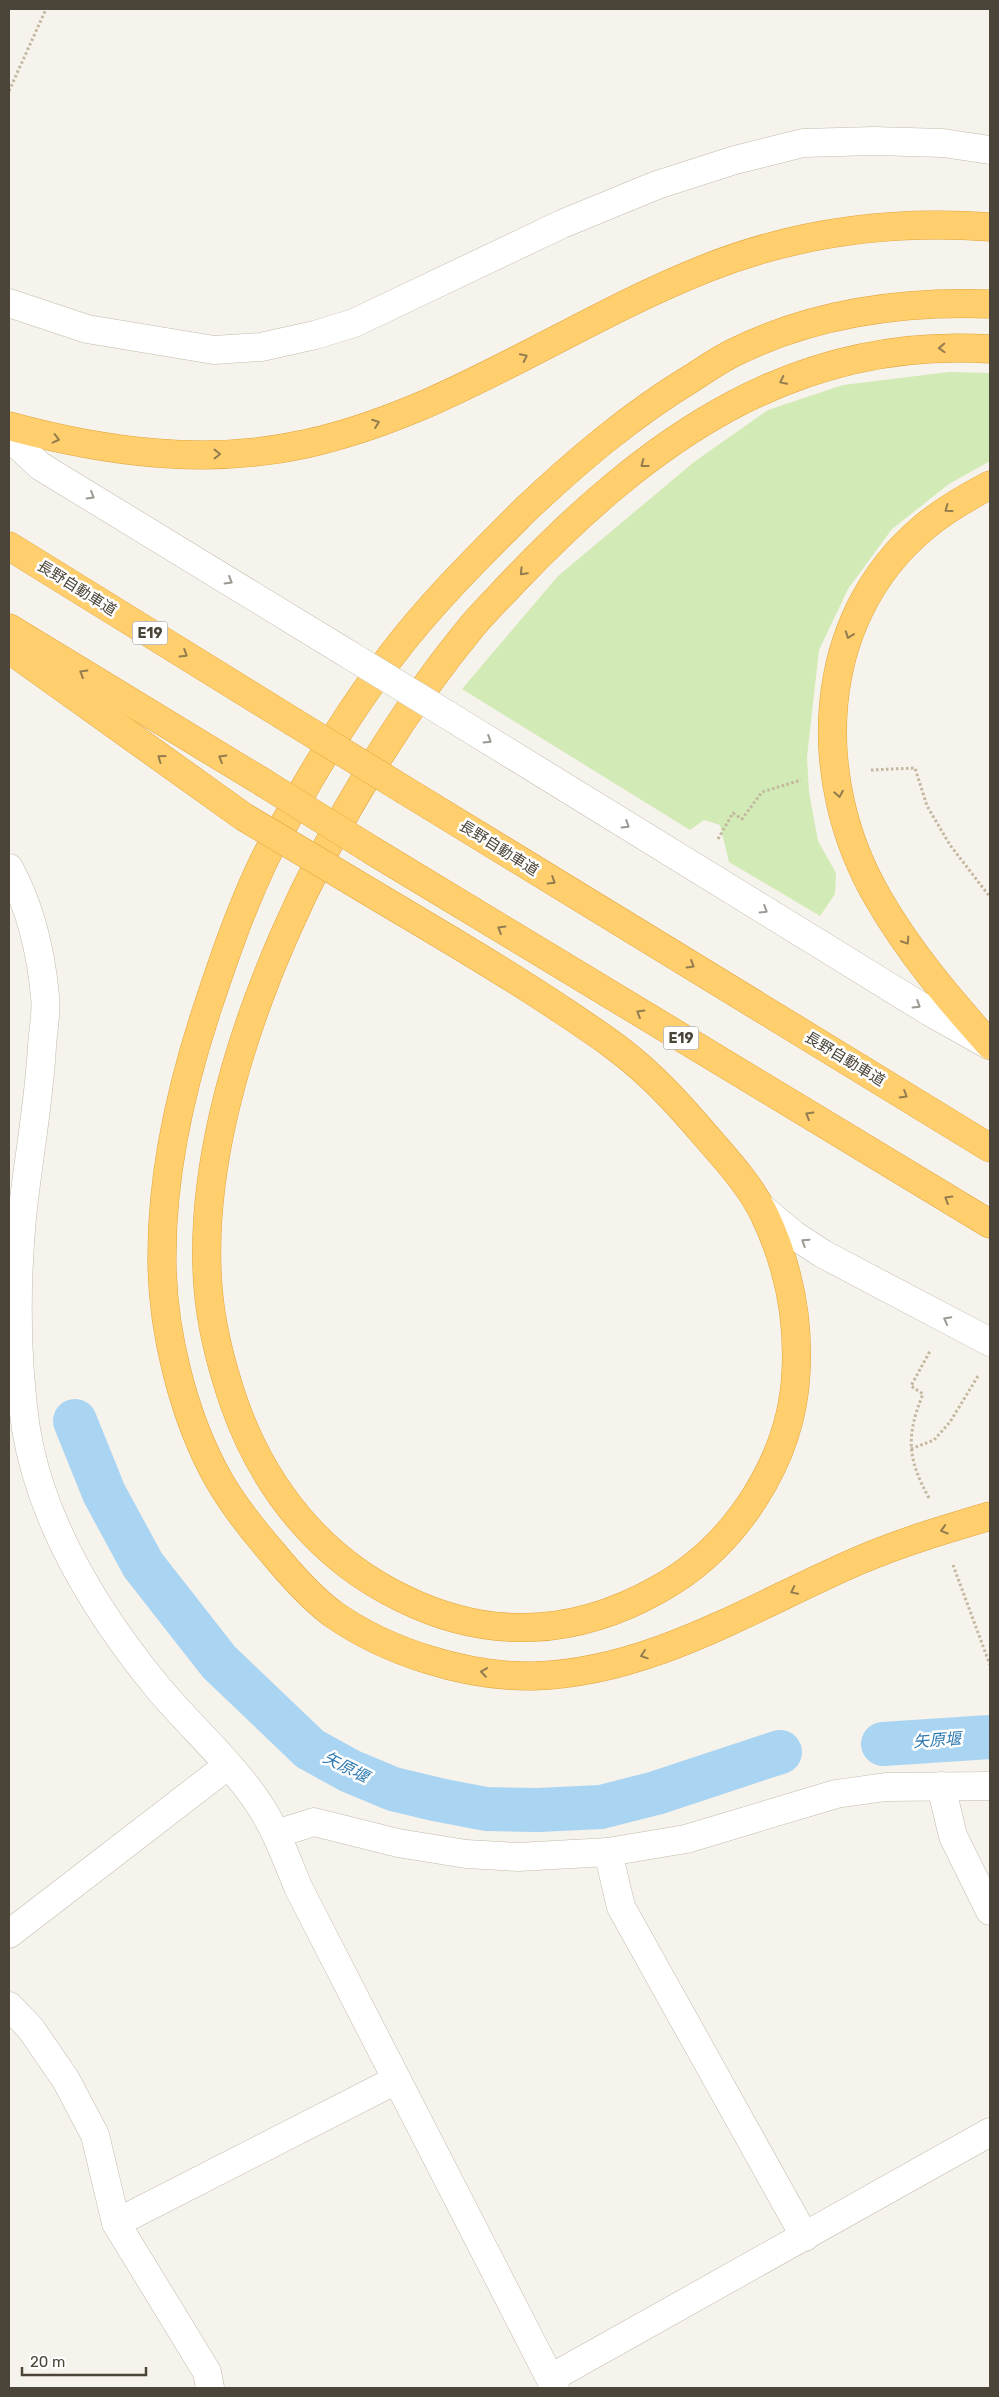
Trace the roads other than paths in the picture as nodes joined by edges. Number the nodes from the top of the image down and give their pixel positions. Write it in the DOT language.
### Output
graph roads {
  1 [pos="990,150"];
  2 [pos="990,227"];
  3 [pos="9,303"];
  4 [pos="990,304"];
  5 [pos="990,349"];
  6 [pos="9,426"];
  7 [pos="9,437"];
  8 [pos="990,485"];
  9 [pos="9,546"];
  10 [pos="9,628"];
  11 [pos="9,649"];
  12 [pos="9,868"];
  13 [pos="990,1046"];
  14 [pos="990,1148"];
  15 [pos="762,1208"];
  16 [pos="990,1224"];
  17 [pos="990,1342"];
  18 [pos="18,1431"];
  19 [pos="990,1516"];
  20 [pos="227,1766"];
  21 [pos="940,1786"];
  22 [pos="990,1786"];
  23 [pos="276,1834"];
  24 [pos="608,1852"];
  25 [pos="990,1911"];
  26 [pos="9,1934"];
  27 [pos="9,2006"];
  28 [pos="396,2080"];
  29 [pos="990,2132"];
  30 [pos="116,2223"];
  31 [pos="805,2237"];
  32 [pos="553,2383"];
  33 [pos="210,2388"];
  1 -- 3 [label="street"];
  6 -- 2 [label="highway, one-way"];
  19 -- 4 [label="highway, one-way"];
  5 -- 15 [label="highway, one-way"];
  7 -- 13 [label="street, one-way, bridge"];
  8 -- 13 [label="highway, one-way"];
  9 -- 14 [label="highway, 長野自動車道 / E19, one-way, bridge"];
  16 -- 10 [label="highway, E19, one-way, bridge"];
  15 -- 11 [label="highway, one-way, bridge"];
  12 -- 18 [label="street"];
  17 -- 15 [label="street, one-way"];
  18 -- 20 [label="street"];
  20 -- 23 [label="street"];
  20 -- 26 [label="street"];
  21 -- 22 [label="street"];
  21 -- 24 [label="street"];
  21 -- 25 [label="street"];
  23 -- 24 [label="street"];
  23 -- 28 [label="street"];
  24 -- 31 [label="street"];
  27 -- 30 [label="street"];
  28 -- 30 [label="street"];
  28 -- 32 [label="street"];
  29 -- 31 [label="street"];
  30 -- 33 [label="street"];
  31 -- 32 [label="street"];
}
